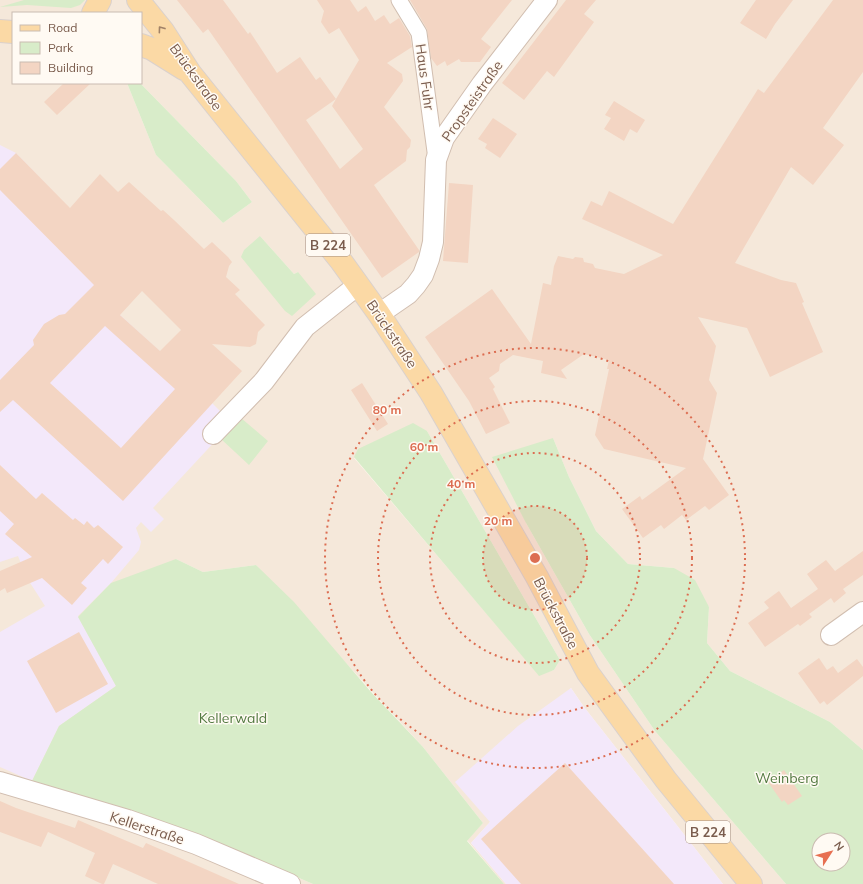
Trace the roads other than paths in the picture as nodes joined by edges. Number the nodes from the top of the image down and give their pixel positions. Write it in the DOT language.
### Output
graph roads {
  1 [pos="100,0"];
  2 [pos="138,0"];
  3 [pos="399,0"];
  4 [pos="547,0"];
  5 [pos="94,12"];
  6 [pos="0,31"];
  7 [pos="12,32"];
  8 [pos="142,45"];
  9 [pos="190,74"];
  10 [pos="436,160"];
  11 [pos="358,285"];
  12 [pos="379,314"];
  13 [pos="213,434"];
  14 [pos="863,612"];
  15 [pos="831,636"];
  16 [pos="0,782"];
  17 [pos="290,884"];
  18 [pos="751,884"];
  1 -- 5 [label="main road"];
  9 -- 2 [label="main road, Brückstraße / B 224, one-way"];
  3 -- 10 [label="street, Haus Fuhr"];
  4 -- 10 [label="street, Propsteistraße"];
  6 -- 7 [label="main road"];
  8 -- 9 [label="main road, B 224"];
  9 -- 11 [label="main road, Brückstraße / B 224"];
  10 -- 12 [label="street, Propsteistraße"];
  11 -- 12 [label="main road, Brückstraße / B 224"];
  11 -- 13 [label="street, Brückstraße"];
  12 -- 18 [label="main road, Brückstraße / B 224"];
  14 -- 15 [label="street"];
  16 -- 17 [label="street, Kellerstraße"];
}
